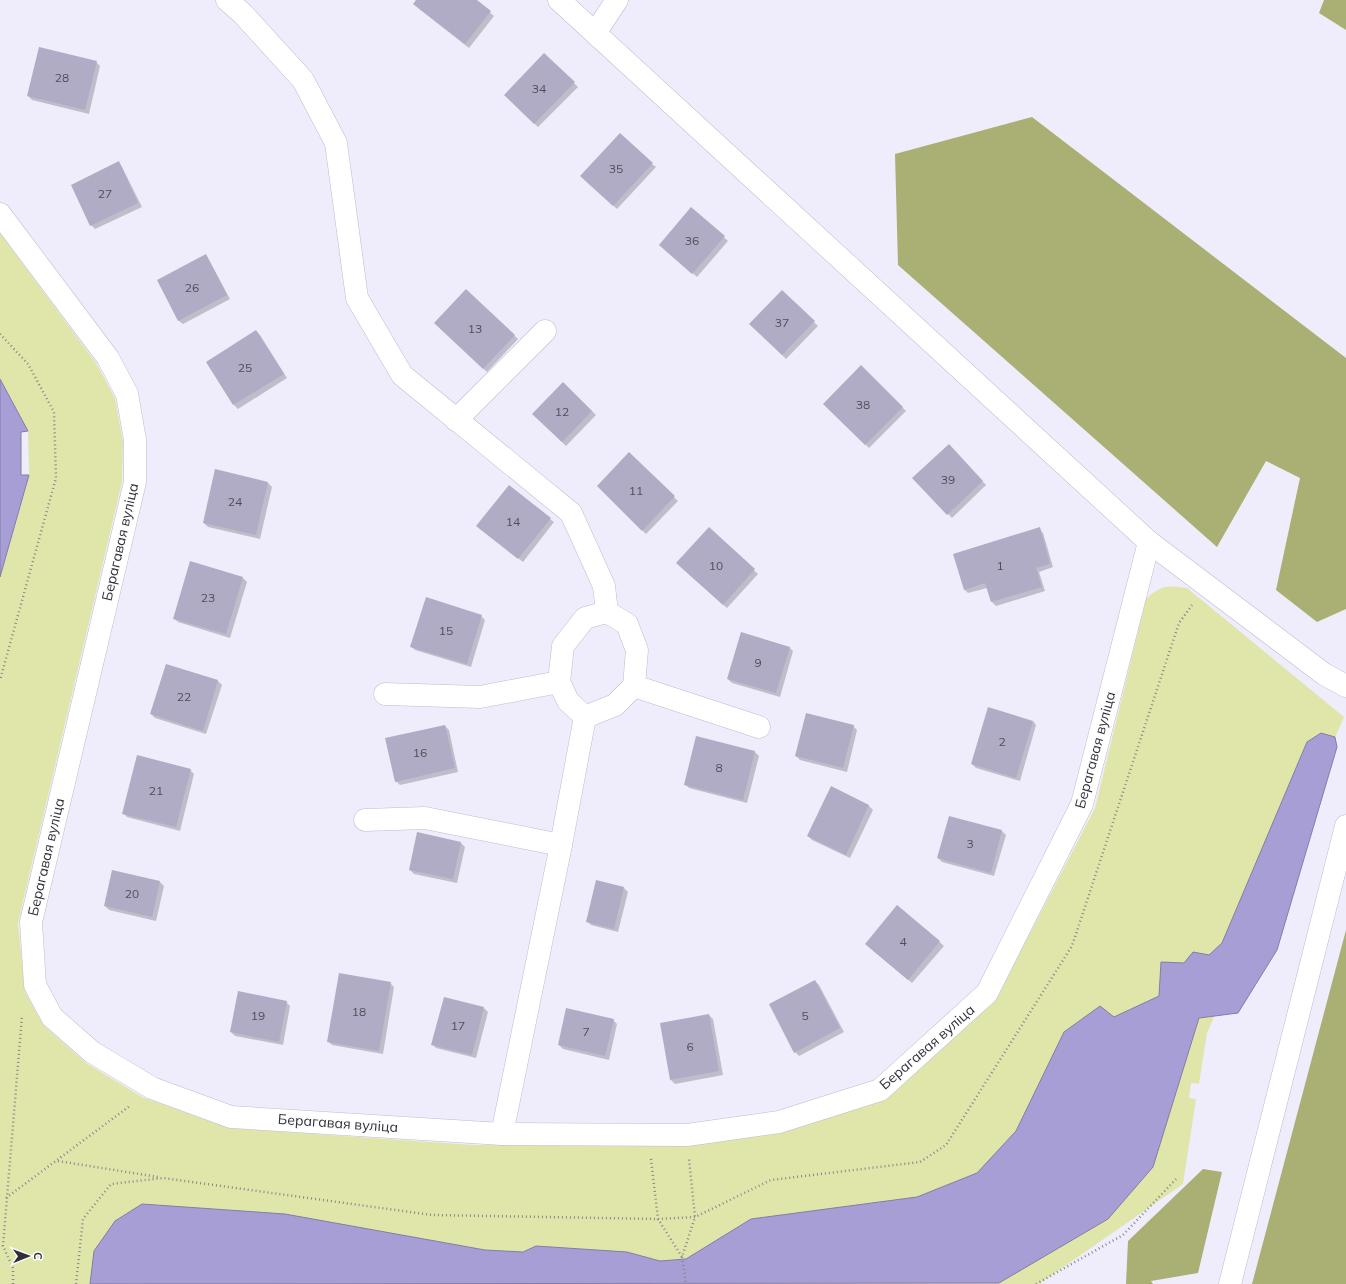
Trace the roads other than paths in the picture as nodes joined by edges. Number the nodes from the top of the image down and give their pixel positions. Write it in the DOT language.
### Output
graph roads {
  1 [pos="227,0"];
  2 [pos="559,0"];
  3 [pos="617,0"];
  4 [pos="595,33"];
  5 [pos="0,214"];
  6 [pos="545,331"];
  7 [pos="456,420"];
  8 [pos="1149,542"];
  9 [pos="607,612"];
  10 [pos="559,682"];
  11 [pos="634,686"];
  12 [pos="1346,686"];
  13 [pos="386,694"];
  14 [pos="585,717"];
  15 [pos="758,727"];
  16 [pos="365,820"];
  17 [pos="1346,826"];
  18 [pos="561,845"];
  19 [pos="502,1134"];
  20 [pos="1230,1284"];
  1 -- 7 [label="street"];
  2 -- 4 [label="street"];
  3 -- 4 [label="street"];
  4 -- 8 [label="street"];
  5 -- 19 [label="street, Берагавая вуліца"];
  6 -- 7 [label="street"];
  7 -- 9 [label="street"];
  8 -- 12 [label="street"];
  8 -- 19 [label="street, Берагавая вуліца"];
  9 -- 10 [label="street"];
  9 -- 11 [label="street"];
  10 -- 13 [label="street"];
  10 -- 14 [label="street"];
  11 -- 14 [label="street"];
  11 -- 15 [label="street"];
  14 -- 18 [label="street"];
  16 -- 18 [label="street"];
  17 -- 20 [label="street"];
  18 -- 19 [label="street"];
}
